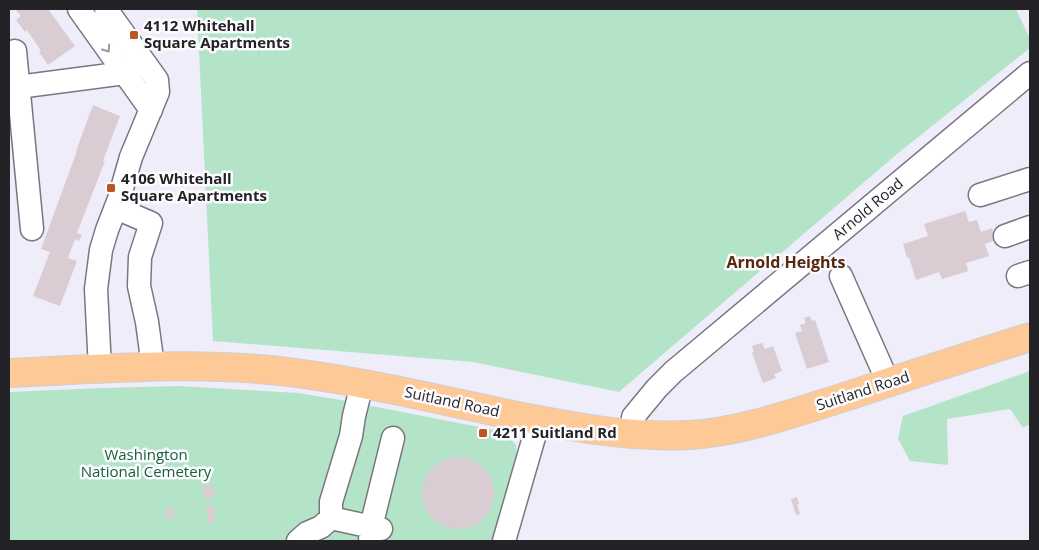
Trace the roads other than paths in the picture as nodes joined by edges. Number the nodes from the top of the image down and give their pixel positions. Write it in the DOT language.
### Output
graph roads {
  1 [pos="80,9"];
  2 [pos="106,9"];
  3 [pos="15,51"];
  4 [pos="134,67"];
  5 [pos="1030,73"];
  6 [pos="18,87"];
  7 [pos="1030,179"];
  8 [pos="980,195"];
  9 [pos="116,208"];
  10 [pos="1030,227"];
  11 [pos="32,229"];
  12 [pos="1005,236"];
  13 [pos="841,276"];
  14 [pos="1030,337"];
  15 [pos="153,366"];
  16 [pos="100,369"];
  17 [pos="9,373"];
  18 [pos="888,382"];
  19 [pos="362,384"];
  20 [pos="539,420"];
  21 [pos="632,434"];
  22 [pos="393,438"];
  23 [pos="331,518"];
  24 [pos="374,532"];
  25 [pos="298,541"];
  26 [pos="504,541"];
  1 -- 4 [label="street, one-way"];
  2 -- 4 [label="street"];
  3 -- 6 [label="street"];
  4 -- 6 [label="street"];
  4 -- 9 [label="street"];
  5 -- 21 [label="street, Arnold Road"];
  6 -- 11 [label="street"];
  7 -- 8 [label="street"];
  9 -- 15 [label="street"];
  9 -- 16 [label="street"];
  10 -- 12 [label="street"];
  13 -- 18 [label="street"];
  14 -- 18 [label="main road, Suitland Road"];
  15 -- 16 [label="main road, Suitland Road"];
  15 -- 19 [label="main road, Suitland Road"];
  16 -- 17 [label="main road, Suitland Road"];
  18 -- 21 [label="main road, Suitland Road"];
  19 -- 20 [label="main road, Suitland Road"];
  19 -- 23 [label="street"];
  20 -- 21 [label="main road, Suitland Road"];
  20 -- 26 [label="street"];
  22 -- 24 [label="street"];
  23 -- 24 [label="street"];
  23 -- 25 [label="street"];
}
